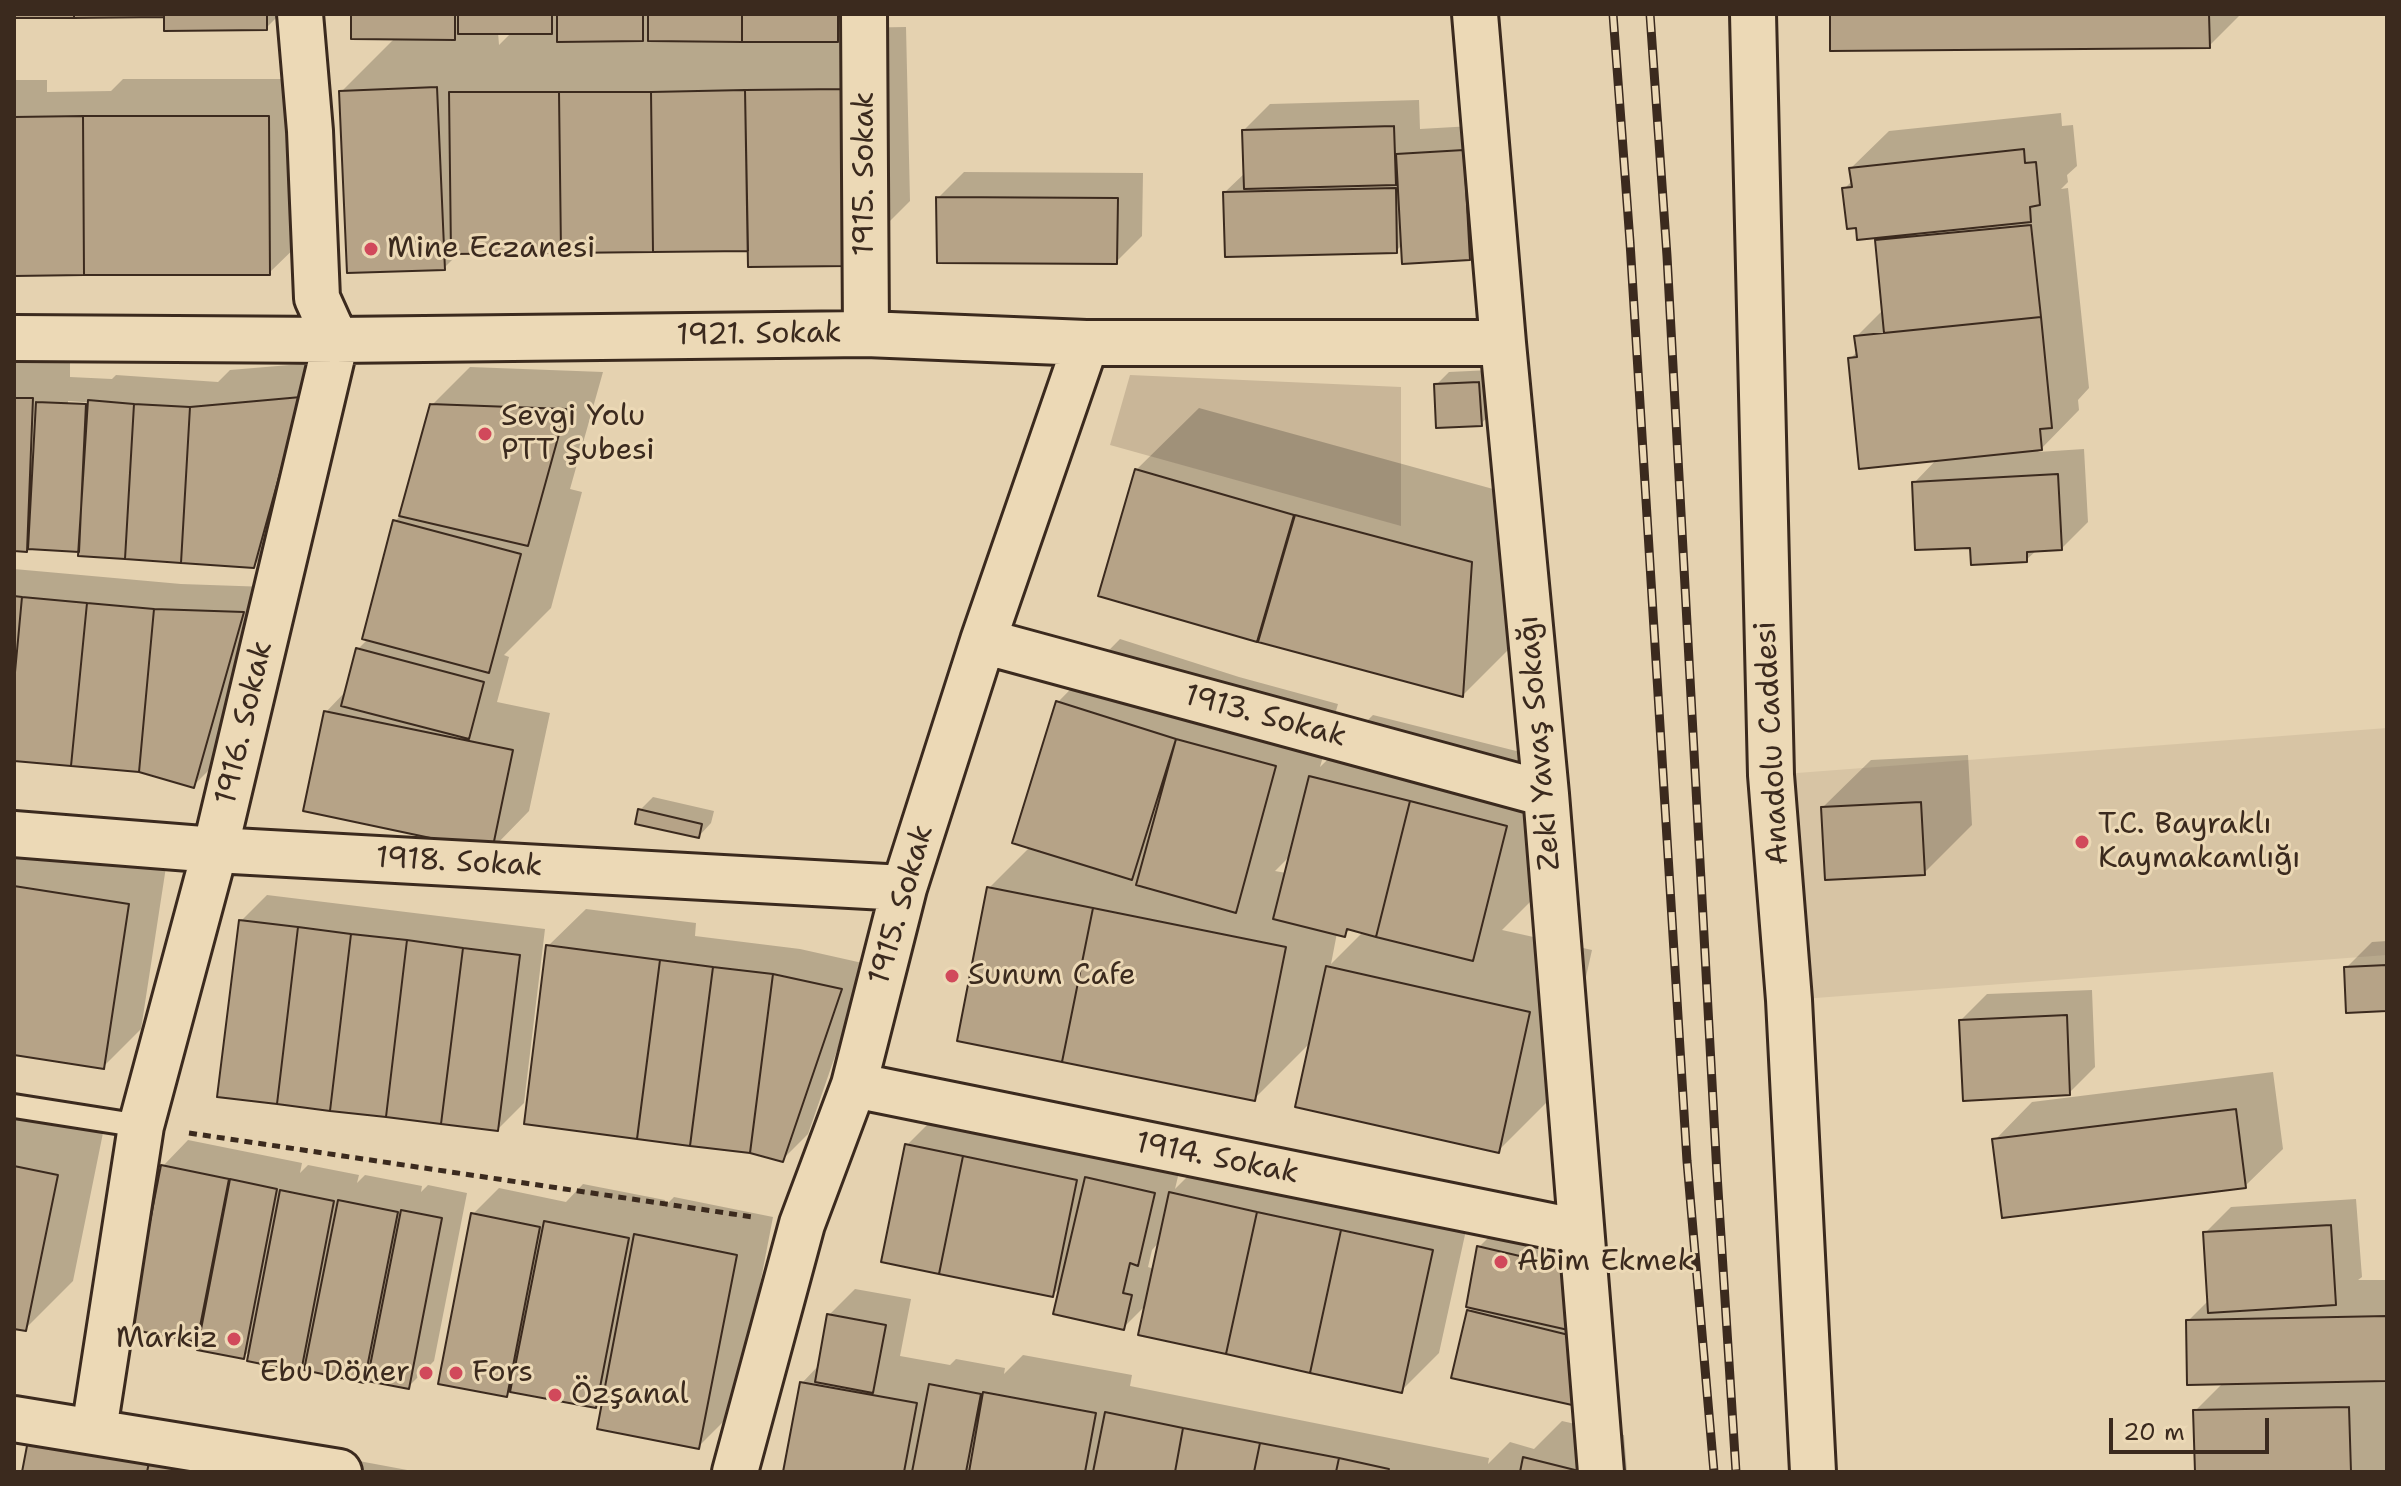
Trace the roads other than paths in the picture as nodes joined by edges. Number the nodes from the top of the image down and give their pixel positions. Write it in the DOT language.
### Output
graph roads {
  1 [pos="300,14"];
  2 [pos="864,14"];
  3 [pos="1475,14"];
  4 [pos="1753,14"];
  5 [pos="866,334"];
  6 [pos="14,338"];
  7 [pos="336,340"];
  8 [pos="1086,343"];
  9 [pos="1503,343"];
  10 [pos="983,641"];
  11 [pos="1546,794"];
  12 [pos="14,834"];
  13 [pos="215,850"];
  14 [pos="904,888"];
  15 [pos="854,1085"];
  16 [pos="14,1106"];
  17 [pos="141,1126"];
  18 [pos="1580,1232"];
  19 [pos="14,1419"];
  20 [pos="94,1430"];
  21 [pos="339,1472"];
  22 [pos="735,1472"];
  23 [pos="1601,1472"];
  24 [pos="1813,1472"];
  1 -- 7 [label="street"];
  2 -- 5 [label="street, 1915. Sokak"];
  3 -- 9 [label="street, Zeki Yavaş Sokağı"];
  4 -- 24 [label="street, Anadolu Caddesi"];
  5 -- 7 [label="street, 1921. Sokak"];
  5 -- 8 [label="street, 1921. Sokak"];
  6 -- 7 [label="street, 1921. Sokak"];
  7 -- 13 [label="street, 1916. Sokak"];
  8 -- 9 [label="street, 1921. Sokak"];
  8 -- 10 [label="street, 1915. Sokak"];
  9 -- 11 [label="street, Zeki Yavaş Sokağı"];
  10 -- 11 [label="street, 1913. Sokak"];
  10 -- 14 [label="street, 1915. Sokak"];
  11 -- 18 [label="street, Zeki Yavaş Sokağı"];
  12 -- 13 [label="street, 1918. Sokak"];
  13 -- 14 [label="street, 1918. Sokak"];
  13 -- 17 [label="street, 1916. Sokak"];
  14 -- 15 [label="street, 1915. Sokak"];
  15 -- 18 [label="street, 1914. Sokak"];
  15 -- 22 [label="street, 1915. Sokak"];
  16 -- 17 [label="lane"];
  17 -- 20 [label="street, 1916. Sokak"];
  18 -- 23 [label="street, Zeki Yavaş Sokağı"];
  19 -- 20 [label="street"];
  20 -- 21 [label="street"];
}
